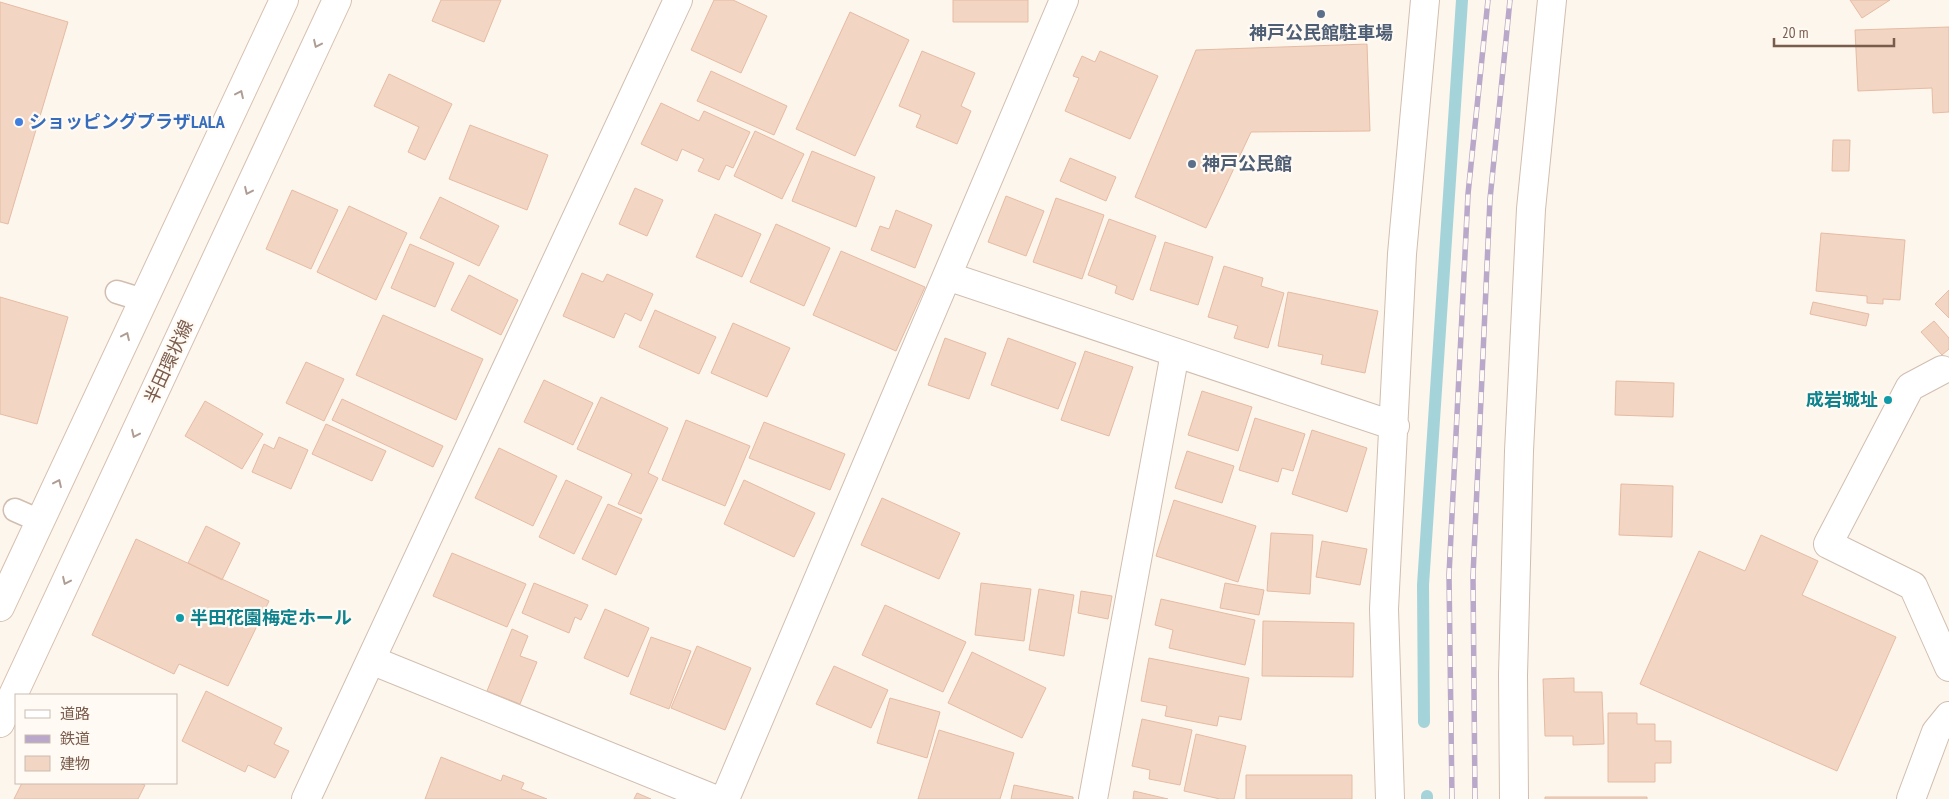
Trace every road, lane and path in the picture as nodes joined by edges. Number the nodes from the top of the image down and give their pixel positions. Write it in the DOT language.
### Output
graph roads {
  1 [pos="284,0"];
  2 [pos="338,0"];
  3 [pos="678,0"];
  4 [pos="1064,0"];
  5 [pos="1424,0"];
  6 [pos="1552,0"];
  7 [pos="946,276"];
  8 [pos="117,292"];
  9 [pos="143,300"];
  10 [pos="1175,353"];
  11 [pos="1942,370"];
  12 [pos="1395,426"];
  13 [pos="15,510"];
  14 [pos="40,521"];
  15 [pos="0,607"];
  16 [pos="371,660"];
  17 [pos="1949,667"];
  18 [pos="1949,716"];
  19 [pos="0,723"];
  20 [pos="306,799"];
  21 [pos="714,799"];
  22 [pos="725,799"];
  23 [pos="1093,799"];
  24 [pos="1390,799"];
  25 [pos="1514,799"];
  26 [pos="1911,799"];
  9 -- 1 [label="street, one-way"];
  2 -- 19 [label="street, 半田環状線, one-way"];
  3 -- 16 [label="street"];
  4 -- 7 [label="street"];
  5 -- 12 [label="street"];
  6 -- 25 [label="street"];
  7 -- 10 [label="street"];
  7 -- 22 [label="street"];
  8 -- 9 [label="lane"];
  14 -- 9 [label="street, one-way"];
  10 -- 12 [label="street"];
  10 -- 23 [label="street"];
  11 -- 17 [label="street"];
  12 -- 24 [label="street"];
  13 -- 14 [label="lane"];
  14 -- 15 [label="street"];
  16 -- 20 [label="street"];
  16 -- 21 [label="street"];
  18 -- 26 [label="street"];
}
